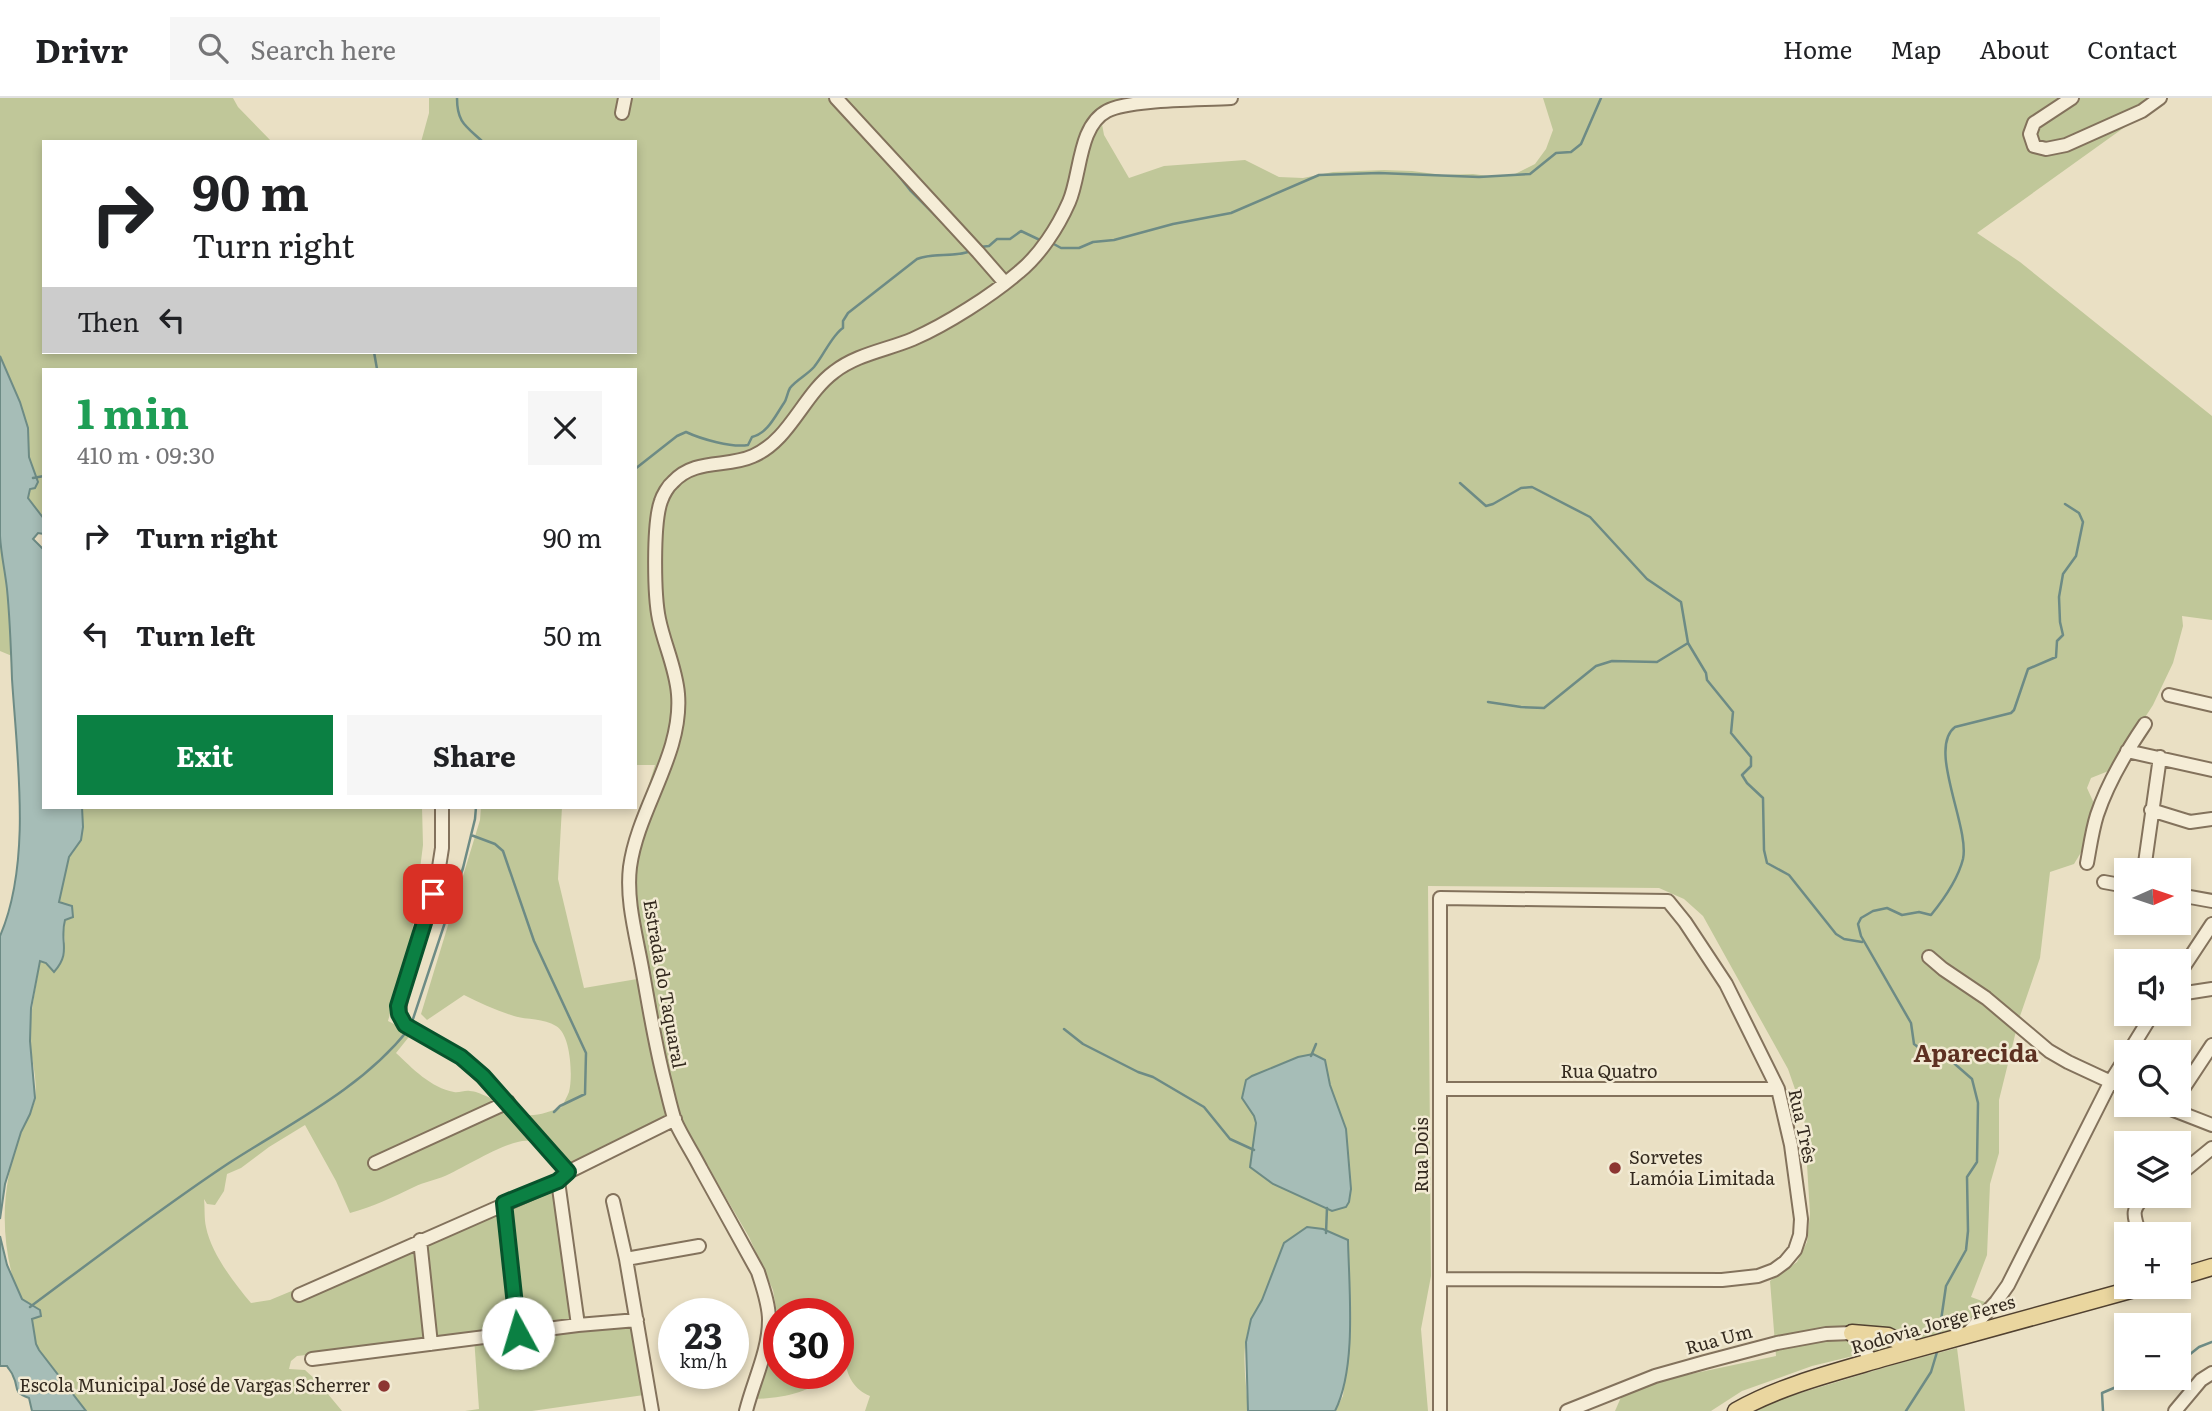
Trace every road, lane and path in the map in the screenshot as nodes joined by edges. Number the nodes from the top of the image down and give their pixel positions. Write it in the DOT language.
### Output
graph roads {
  1 [pos="625,98"];
  2 [pos="836,98"];
  3 [pos="1231,98"];
  4 [pos="2072,98"];
  5 [pos="2160,98"];
  6 [pos="622,113"];
  7 [pos="1005,283"];
  8 [pos="2169,695"];
  9 [pos="2212,705"];
  10 [pos="2145,724"];
  11 [pos="2127,751"];
  12 [pos="2160,757"];
  13 [pos="2212,769"];
  14 [pos="442,809"];
  15 [pos="2151,810"];
  16 [pos="2212,819"];
  17 [pos="2145,858"];
  18 [pos="2087,863"];
  19 [pos="2105,882"];
  20 [pos="2114,884"];
  21 [pos="2191,897"];
  22 [pos="1440,898"];
  23 [pos="2212,901"];
  24 [pos="2212,924"];
  25 [pos="2191,956"];
  26 [pos="1929,957"];
  27 [pos="2212,989"];
  28 [pos="2191,992"];
  29 [pos="2212,1045"];
  30 [pos="2114,1077"];
  31 [pos="2191,1077"];
  32 [pos="2111,1082"];
  33 [pos="2114,1083"];
  34 [pos="1440,1089"];
  35 [pos="1778,1089"];
  36 [pos="508,1102"];
  37 [pos="2191,1116"];
  38 [pos="675,1119"];
  39 [pos="2212,1125"];
  40 [pos="2212,1148"];
  41 [pos="375,1163"];
  42 [pos="2191,1165"];
  43 [pos="563,1176"];
  44 [pos="613,1201"];
  45 [pos="504,1203"];
  46 [pos="420,1240"];
  47 [pos="699,1246"];
  48 [pos="626,1259"];
  49 [pos="2210,1265"];
  50 [pos="2191,1272"];
  51 [pos="1440,1279"];
  52 [pos="2114,1294"];
  53 [pos="299,1296"];
  54 [pos="637,1320"];
  55 [pos="578,1325"];
  56 [pos="518,1333"];
  57 [pos="1852,1333"];
  58 [pos="1965,1336"];
  59 [pos="431,1344"];
  60 [pos="1915,1349"];
  61 [pos="312,1359"];
  62 [pos="1872,1362"];
  63 [pos="2212,1373"];
  64 [pos="653,1411"];
  65 [pos="746,1411"];
  66 [pos="1440,1411"];
  67 [pos="1567,1411"];
  68 [pos="1736,1411"];
  69 [pos="2175,1411"];
  1 -- 6 [label="street"];
  2 -- 7 [label="street"];
  3 -- 7 [label="street, Estrada do Taquaral"];
  4 -- 5 [label="street"];
  7 -- 38 [label="street, Estrada do Taquaral"];
  8 -- 9 [label="street"];
  10 -- 11 [label="street"];
  11 -- 12 [label="street"];
  11 -- 18 [label="street"];
  12 -- 13 [label="street"];
  12 -- 15 [label="street"];
  14 -- 36 [label="street"];
  15 -- 16 [label="street"];
  15 -- 17 [label="street"];
  19 -- 20 [label="street"];
  21 -- 23 [label="street"];
  22 -- 34 [label="street, Rua Dois"];
  22 -- 35 [label="street, Rua Três"];
  24 -- 25 [label="street"];
  26 -- 32 [label="street"];
  27 -- 28 [label="street"];
  29 -- 31 [label="street"];
  30 -- 32 [label="street"];
  32 -- 33 [label="street"];
  32 -- 58 [label="street"];
  34 -- 35 [label="street, Rua Quatro"];
  34 -- 51 [label="street, Rua Dois"];
  35 -- 51 [label="street, Rua Três"];
  36 -- 41 [label="street"];
  36 -- 43 [label="street"];
  37 -- 39 [label="street"];
  38 -- 43 [label="street"];
  38 -- 65 [label="street, Estrada do Taquaral"];
  40 -- 42 [label="street"];
  43 -- 45 [label="street"];
  43 -- 55 [label="street"];
  44 -- 48 [label="street"];
  45 -- 46 [label="street"];
  45 -- 56 [label="street"];
  46 -- 53 [label="street"];
  46 -- 59 [label="street"];
  47 -- 48 [label="street"];
  48 -- 54 [label="street"];
  49 -- 50 [label="main road"];
  51 -- 66 [label="street, Rua Dois"];
  52 -- 58 [label="main road, Rodovia Jorge Feres"];
  54 -- 55 [label="street"];
  54 -- 64 [label="street"];
  55 -- 56 [label="street"];
  56 -- 59 [label="street"];
  57 -- 60 [label="main road"];
  57 -- 62 [label="street"];
  57 -- 67 [label="street, Rua Um"];
  58 -- 60 [label="main road, Rodovia Jorge Feres"];
  59 -- 61 [label="street"];
  60 -- 62 [label="main road, Rodovia Jorge Feres"];
  62 -- 68 [label="main road, Rodovia Jorge Feres"];
  63 -- 69 [label="street"];
}
